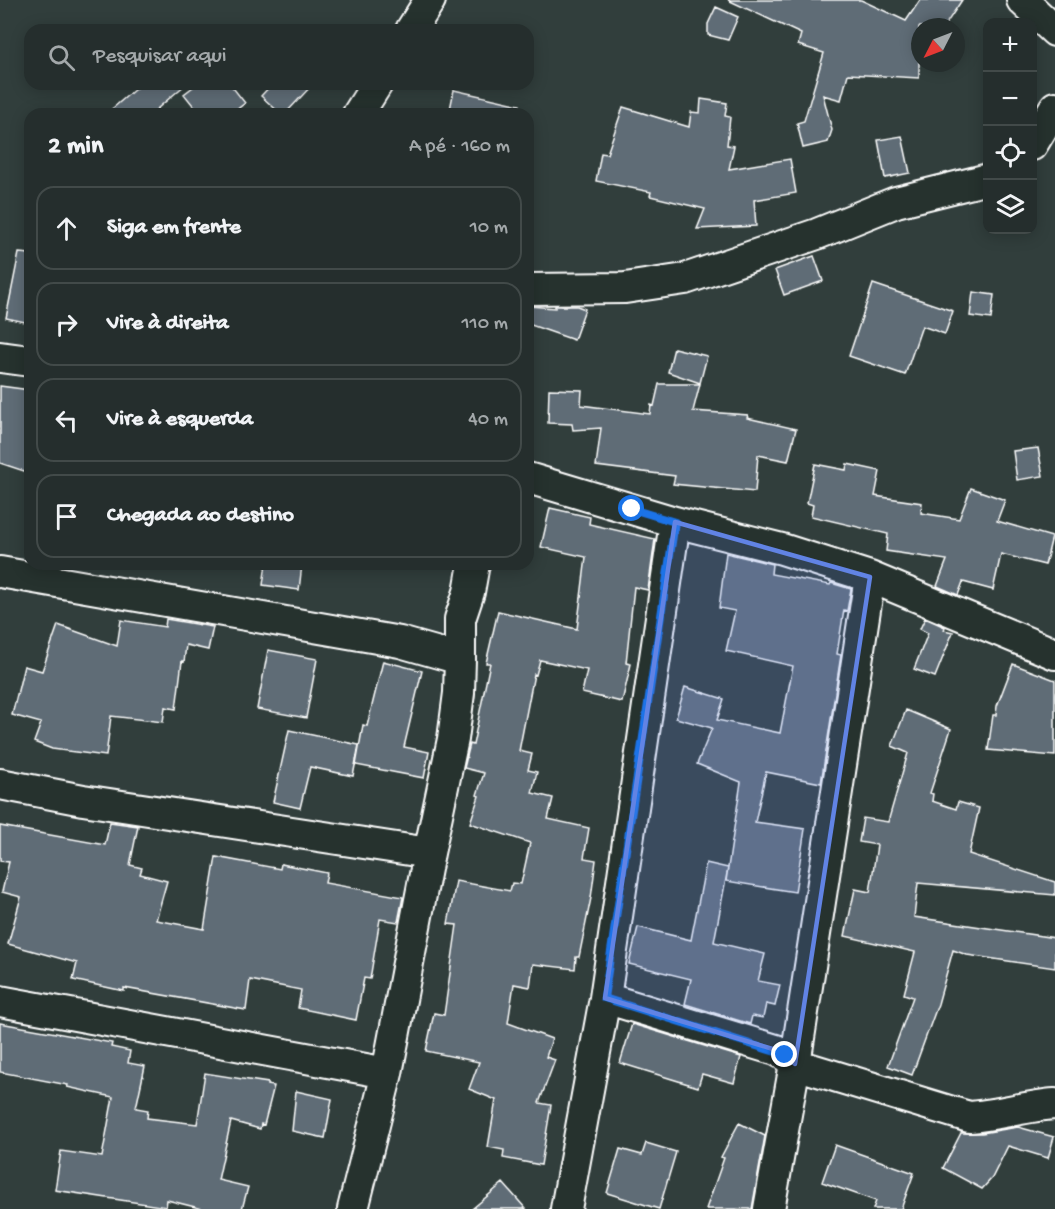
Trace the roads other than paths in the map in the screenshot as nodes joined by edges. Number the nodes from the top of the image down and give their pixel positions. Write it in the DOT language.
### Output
graph roads {
  1 [pos="430,0"];
  2 [pos="1022,0"];
  3 [pos="415,24"];
  4 [pos="1055,31"];
  5 [pos="373,90"];
  6 [pos="1055,107"];
  7 [pos="362,108"];
  8 [pos="1037,137"];
  9 [pos="983,180"];
  10 [pos="534,289"];
  11 [pos="0,357"];
  12 [pos="24,361"];
  13 [pos="534,480"];
  14 [pos="675,522"];
  15 [pos="473,570"];
  16 [pos="0,572"];
  17 [pos="870,577"];
  18 [pos="1055,654"];
  19 [pos="460,659"];
  20 [pos="0,784"];
  21 [pos="429,853"];
  22 [pos="604,998"];
  23 [pos="0,1001"];
  24 [pos="795,1064"];
  25 [pos="387,1073"];
  26 [pos="1055,1104"];
  27 [pos="353,1209"];
  28 [pos="566,1209"];
  29 [pos="769,1209"];
  1 -- 3 [label="street"];
  2 -- 4 [label="street"];
  5 -- 7 [label="street"];
  6 -- 8 [label="street"];
  9 -- 10 [label="street"];
  11 -- 12 [label="street"];
  13 -- 14 [label="street"];
  14 -- 17 [label="street"];
  14 -- 22 [label="street"];
  15 -- 19 [label="street"];
  16 -- 19 [label="street"];
  17 -- 18 [label="street"];
  17 -- 24 [label="street"];
  19 -- 21 [label="street"];
  20 -- 21 [label="street"];
  21 -- 25 [label="street"];
  22 -- 24 [label="street"];
  22 -- 28 [label="street"];
  23 -- 25 [label="street"];
  24 -- 26 [label="street"];
  24 -- 29 [label="street"];
  25 -- 27 [label="street"];
}
